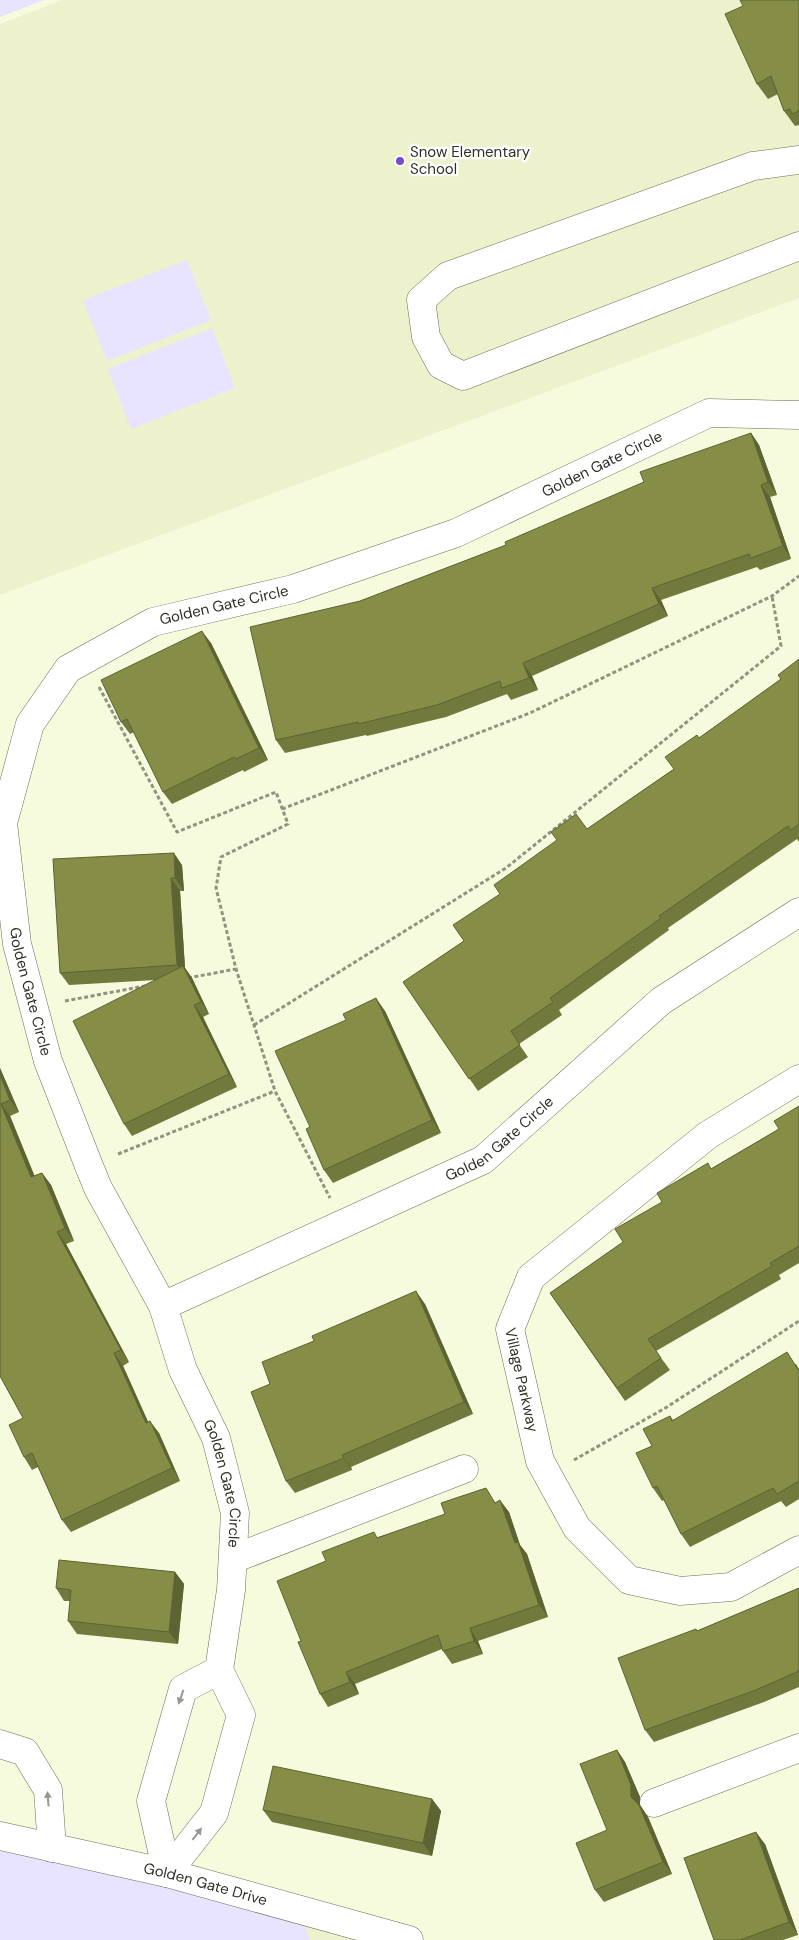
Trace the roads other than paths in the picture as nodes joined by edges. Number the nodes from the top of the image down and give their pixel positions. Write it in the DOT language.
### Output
graph roads {
  1 [pos="799,160"];
  2 [pos="799,246"];
  3 [pos="799,415"];
  4 [pos="799,912"];
  5 [pos="799,1079"];
  6 [pos="163,1306"];
  7 [pos="464,1469"];
  8 [pos="799,1550"];
  9 [pos="233,1559"];
  10 [pos="219,1670"];
  11 [pos="0,1744"];
  12 [pos="799,1748"];
  13 [pos="654,1803"];
  14 [pos="0,1836"];
  15 [pos="52,1848"];
  16 [pos="168,1873"];
  17 [pos="357,1932"];
  18 [pos="409,1940"];
  1 -- 2 [label="street"];
  3 -- 6 [label="street, Golden Gate Circle"];
  4 -- 6 [label="street, Golden Gate Circle"];
  5 -- 8 [label="street, Village Parkway"];
  6 -- 9 [label="street, Golden Gate Circle"];
  7 -- 9 [label="street"];
  9 -- 10 [label="street, Golden Gate Circle"];
  16 -- 10 [label="street, one-way"];
  10 -- 16 [label="street, one-way"];
  15 -- 11 [label="street, one-way"];
  12 -- 13 [label="street"];
  14 -- 15 [label="street, Golden Gate Drive"];
  15 -- 16 [label="street, Golden Gate Drive"];
  16 -- 17 [label="street, Golden Gate Drive"];
  17 -- 18 [label="street, Golden Gate Drive"];
}
